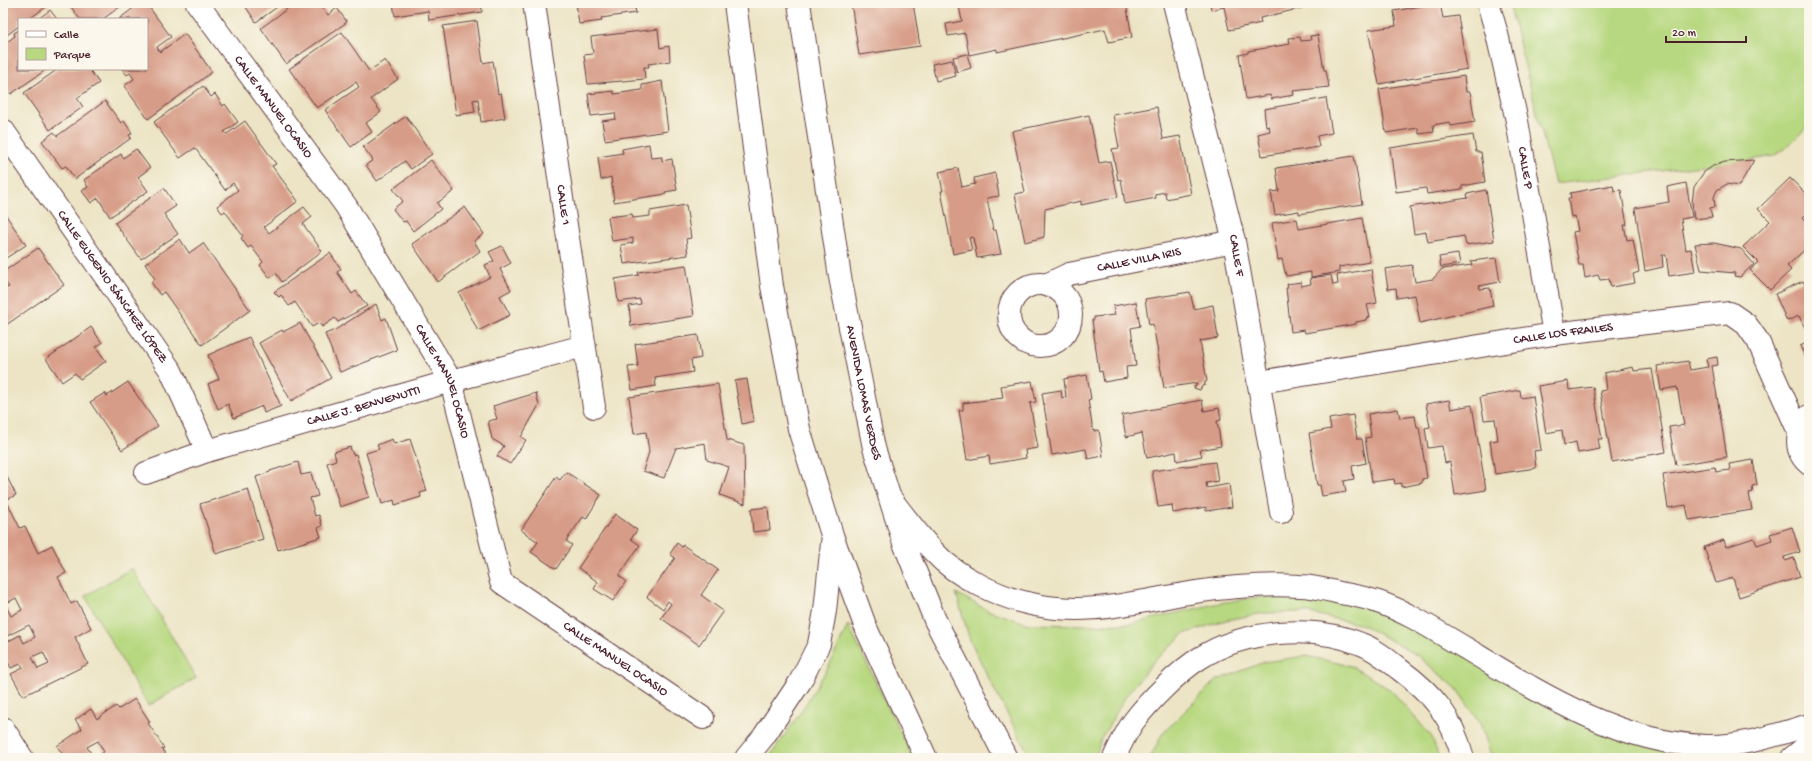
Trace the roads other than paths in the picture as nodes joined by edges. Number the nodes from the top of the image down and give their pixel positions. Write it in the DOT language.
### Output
graph roads {
  1 [pos="197,3"];
  2 [pos="534,3"];
  3 [pos="735,3"];
  4 [pos="799,3"];
  5 [pos="1174,3"];
  6 [pos="1488,3"];
  7 [pos="3,130"];
  8 [pos="1234,241"];
  9 [pos="1046,285"];
  10 [pos="1554,334"];
  11 [pos="584,346"];
  12 [pos="451,381"];
  13 [pos="1259,382"];
  14 [pos="594,407"];
  15 [pos="1804,424"];
  16 [pos="207,451"];
  17 [pos="1809,464"];
  18 [pos="146,473"];
  19 [pos="891,499"];
  20 [pos="1281,512"];
  21 [pos="833,538"];
  22 [pos="703,718"];
  23 [pos="1809,725"];
  24 [pos="3,728"];
  25 [pos="1809,744"];
  26 [pos="22,758"];
  27 [pos="746,758"];
  28 [pos="926,758"];
  29 [pos="1006,758"];
  30 [pos="1114,758"];
  31 [pos="1463,758"];
  32 [pos="1792,758"];
  1 -- 12 [label="main road, CALLE MANUEL OCASIO"];
  2 -- 11 [label="main road, CALLE 1"];
  3 -- 21 [label="main road"];
  4 -- 19 [label="main road, AVENIDA LOMAS VERDES"];
  5 -- 8 [label="main road, CALLE F"];
  6 -- 10 [label="main road, CALLE P"];
  7 -- 16 [label="main road, CALLE EUGENIO SÁNCHEZ LÓPEZ"];
  8 -- 9 [label="main road, CALLE VILLA IRIS"];
  8 -- 13 [label="main road, CALLE F"];
  10 -- 13 [label="main road, CALLE LOS FRAILES"];
  10 -- 15 [label="main road, CALLE LOS FRAILES"];
  11 -- 12 [label="main road, CALLE J. BENVENUTTI"];
  11 -- 14 [label="main road, CALLE 1"];
  12 -- 16 [label="main road, CALLE J. BENVENUTTI"];
  12 -- 22 [label="main road, CALLE MANUEL OCASIO"];
  13 -- 20 [label="main road, CALLE F"];
  15 -- 17 [label="main road"];
  16 -- 18 [label="main road, CALLE J. BENVENUTTI"];
  19 -- 23 [label="main road"];
  19 -- 29 [label="main road, AVENIDA LOMAS VERDES"];
  21 -- 27 [label="main road"];
  21 -- 28 [label="main road"];
  24 -- 26 [label="main road"];
  25 -- 32 [label="main road"];
  30 -- 31 [label="main road"];
}
